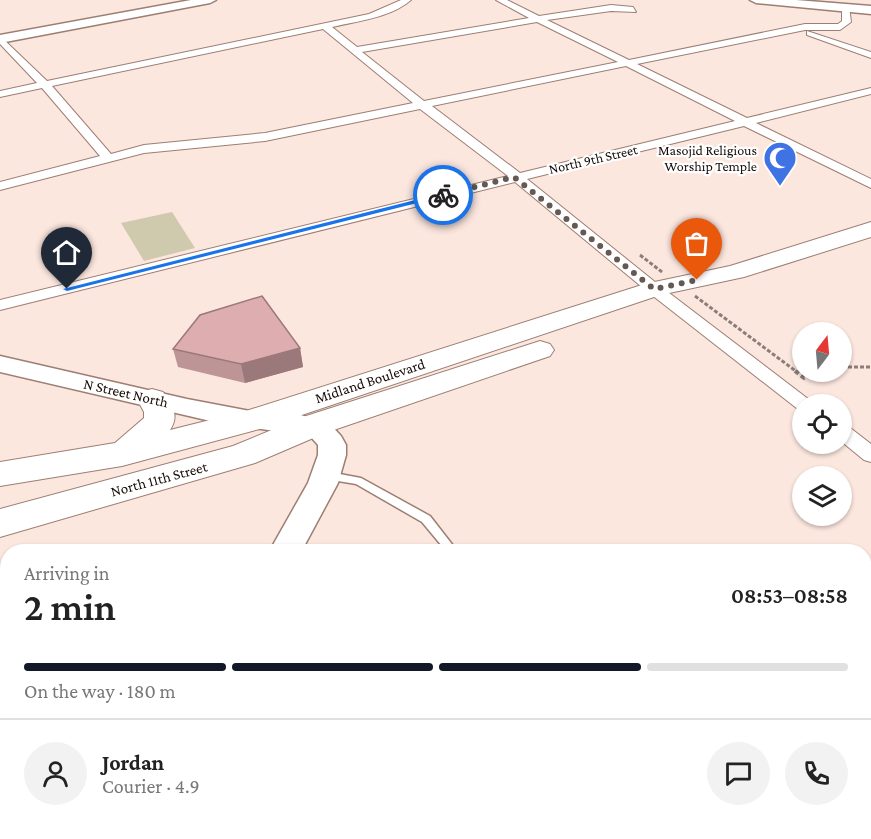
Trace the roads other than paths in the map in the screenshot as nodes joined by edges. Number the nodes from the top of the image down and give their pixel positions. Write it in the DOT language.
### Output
graph roads {
  1 [pos="210,0"];
  2 [pos="407,0"];
  3 [pos="500,0"];
  4 [pos="756,0"];
  5 [pos="779,1"];
  6 [pos="846,8"];
  7 [pos="633,10"];
  8 [pos="871,10"];
  9 [pos="538,18"];
  10 [pos="325,26"];
  11 [pos="799,29"];
  12 [pos="0,39"];
  13 [pos="353,51"];
  14 [pos="871,55"];
  15 [pos="628,63"];
  16 [pos="45,85"];
  17 [pos="871,91"];
  18 [pos="0,94"];
  19 [pos="423,105"];
  20 [pos="746,122"];
  21 [pos="108,158"];
  22 [pos="514,177"];
  23 [pos="871,184"];
  24 [pos="0,186"];
  25 [pos="871,229"];
  26 [pos="665,297"];
  27 [pos="0,305"];
  28 [pos="0,364"];
  29 [pos="792,394"];
  30 [pos="152,399"];
  31 [pos="252,420"];
  32 [pos="314,425"];
  33 [pos="852,440"];
  34 [pos="122,454"];
  35 [pos="871,455"];
  36 [pos="0,474"];
  37 [pos="327,475"];
  38 [pos="0,523"];
  39 [pos="289,544"];
  40 [pos="446,544"];
  1 -- 12 [label="street"];
  2 -- 10 [label="street"];
  3 -- 9 [label="street"];
  4 -- 5 [label="street"];
  5 -- 6 [label="street"];
  6 -- 8 [label="street"];
  6 -- 11 [label="street"];
  7 -- 9 [label="street"];
  9 -- 13 [label="street"];
  9 -- 15 [label="street"];
  10 -- 13 [label="street"];
  10 -- 16 [label="street"];
  11 -- 14 [label="street"];
  11 -- 15 [label="street"];
  12 -- 16 [label="street"];
  13 -- 19 [label="street"];
  15 -- 19 [label="street"];
  15 -- 20 [label="street"];
  16 -- 18 [label="street"];
  16 -- 21 [label="street"];
  17 -- 20 [label="street, North 9th Street"];
  19 -- 21 [label="street"];
  19 -- 22 [label="street"];
  20 -- 22 [label="street, North 9th Street"];
  20 -- 23 [label="street"];
  21 -- 24 [label="street"];
  22 -- 26 [label="street"];
  22 -- 27 [label="street, North 9th Street"];
  25 -- 26 [label="main road, Midland Boulevard"];
  26 -- 29 [label="street"];
  26 -- 31 [label="main road, Midland Boulevard"];
  26 -- 32 [label="main road, Midland Boulevard"];
  28 -- 30 [label="street, N Street North"];
  30 -- 31 [label="street, N Street North"];
  30 -- 34 [label="main road"];
  31 -- 32 [label="street, N Street North"];
  31 -- 34 [label="main road, Midland Boulevard"];
  32 -- 37 [label="street"];
  32 -- 38 [label="main road, North 11th Street"];
  33 -- 35 [label="street"];
  34 -- 36 [label="main road, Midland Boulevard"];
  37 -- 39 [label="street"];
  37 -- 40 [label="lane"];
}
